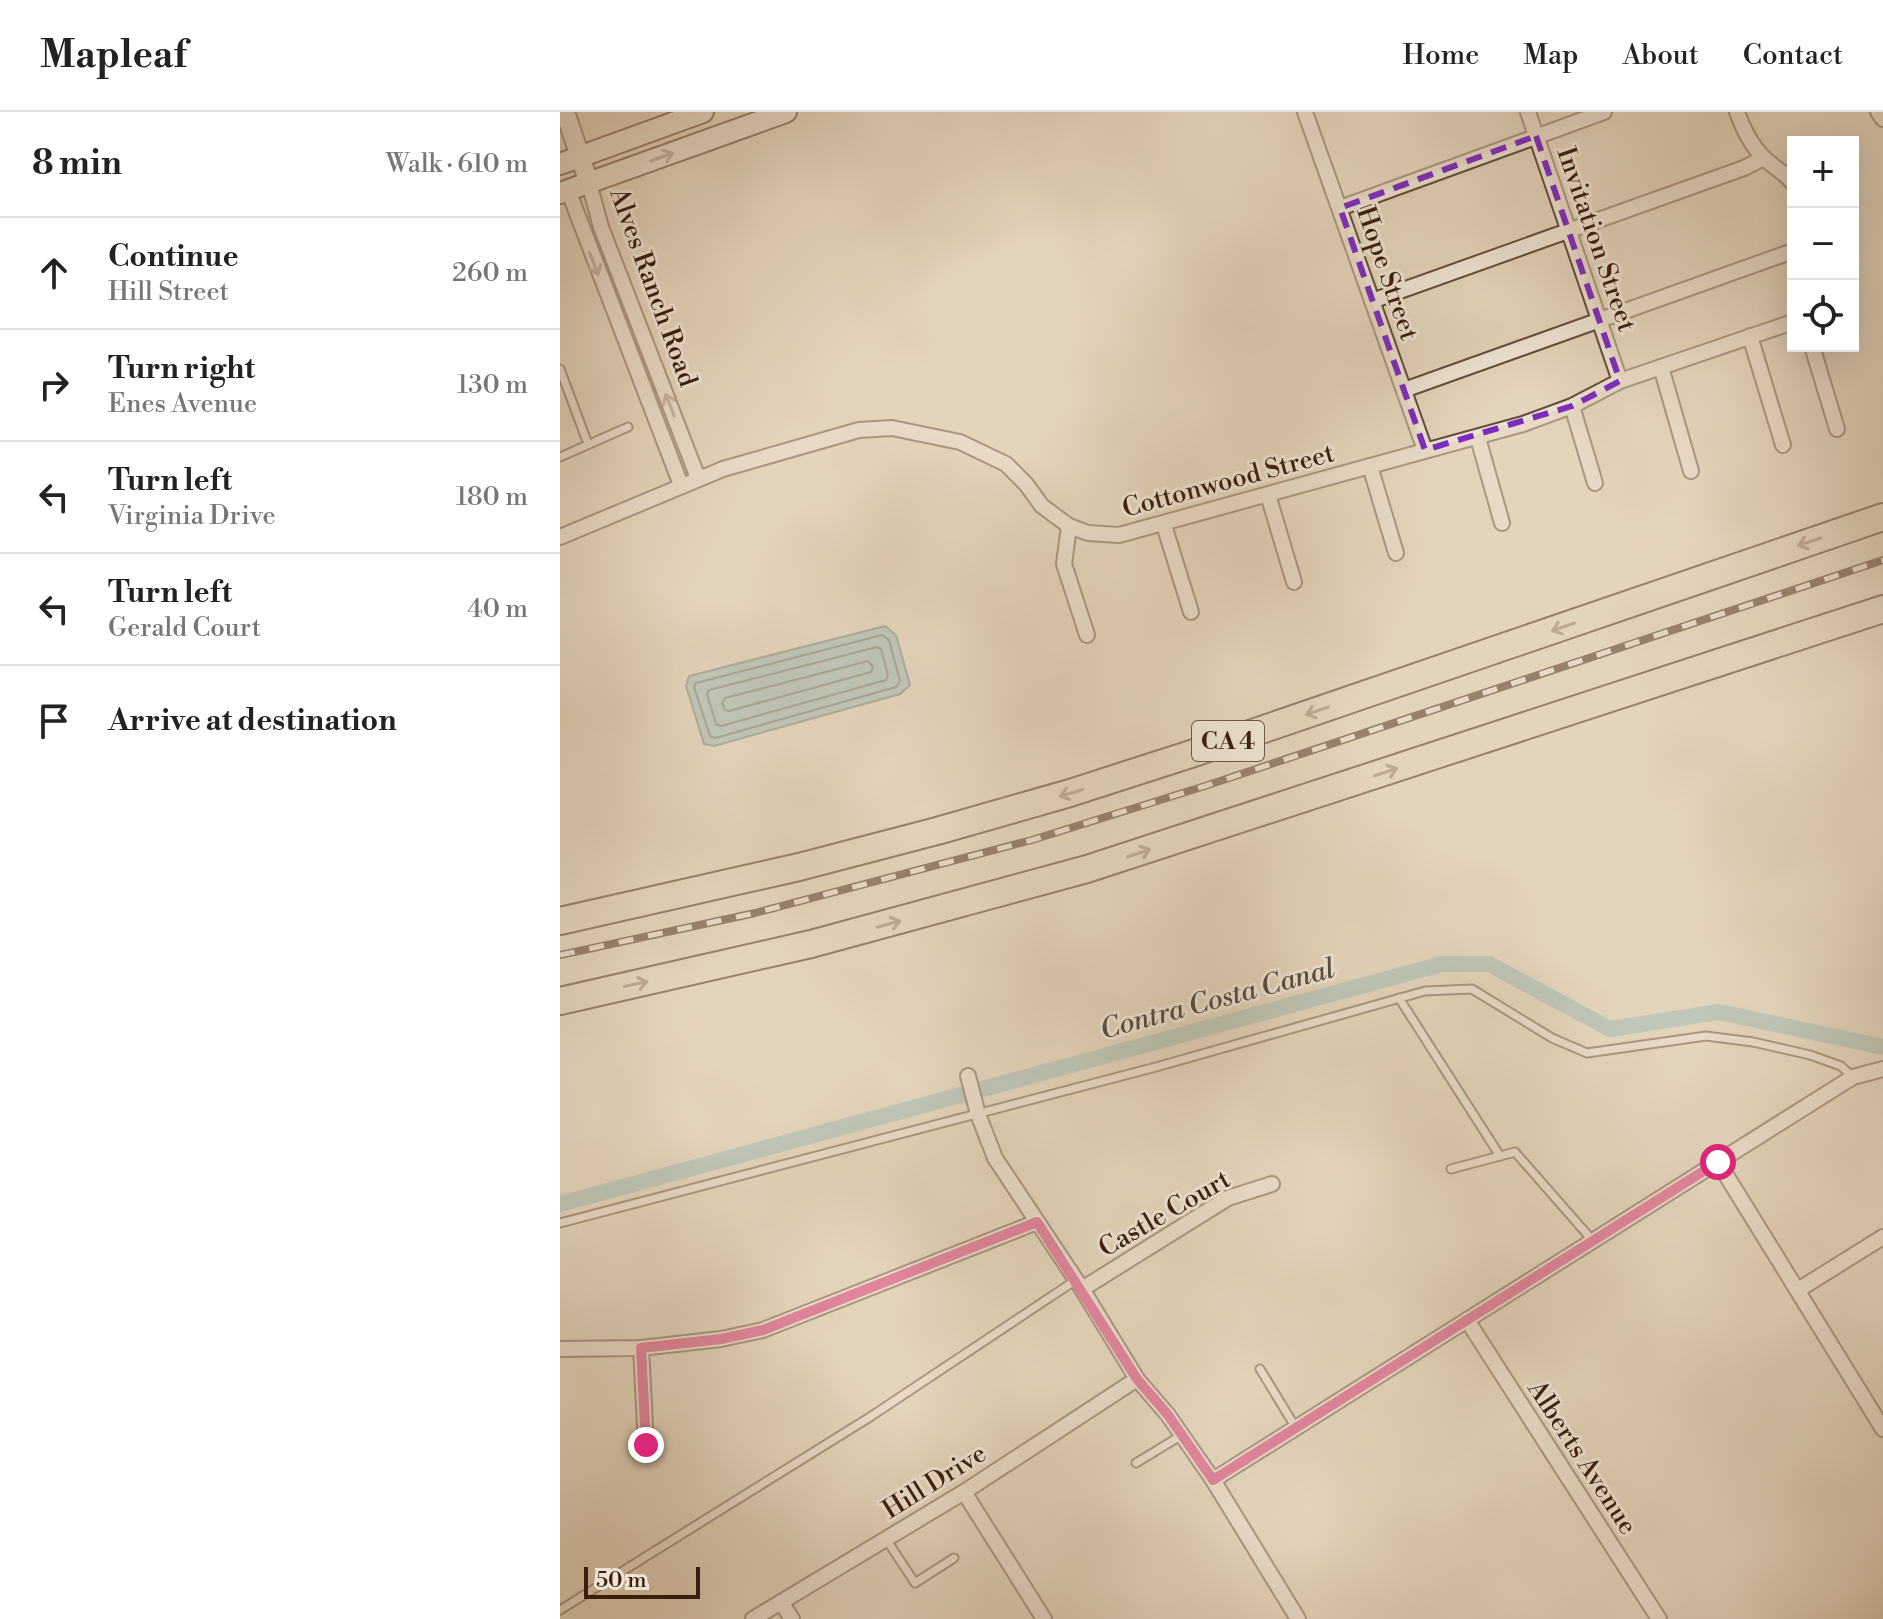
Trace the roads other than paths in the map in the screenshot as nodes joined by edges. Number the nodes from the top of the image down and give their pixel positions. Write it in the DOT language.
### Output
graph roads {
  1 [pos="565,112"];
  2 [pos="703,112"];
  3 [pos="786,112"];
  4 [pos="1305,112"];
  5 [pos="1528,112"];
  6 [pos="1604,112"];
  7 [pos="1737,112"];
  8 [pos="1878,112"];
  9 [pos="1883,119"];
  10 [pos="1536,136"];
  11 [pos="581,156"];
  12 [pos="1764,158"];
  13 [pos="560,165"];
  14 [pos="1787,176"];
  15 [pos="589,183"];
  16 [pos="564,192"];
  17 [pos="1340,208"];
  18 [pos="1568,230"];
  19 [pos="1787,253"];
  20 [pos="1372,301"];
  21 [pos="1600,320"];
  22 [pos="1787,324"];
  23 [pos="1750,336"];
  24 [pos="1814,352"];
  25 [pos="1661,367"];
  26 [pos="560,369"];
  27 [pos="1620,381"];
  28 [pos="1404,390"];
  29 [pos="1572,406"];
  30 [pos="628,427"];
  31 [pos="1837,429"];
  32 [pos="1478,438"];
  33 [pos="588,444"];
  34 [pos="1783,445"];
  35 [pos="1425,450"];
  36 [pos="560,457"];
  37 [pos="1370,466"];
  38 [pos="1691,471"];
  39 [pos="698,478"];
  40 [pos="1595,483"];
  41 [pos="681,485"];
  42 [pos="1268,495"];
  43 [pos="1883,517"];
  44 [pos="1502,523"];
  45 [pos="1164,525"];
  46 [pos="1069,526"];
  47 [pos="560,537"];
  48 [pos="1396,553"];
  49 [pos="1294,582"];
  50 [pos="1883,609"];
  51 [pos="1191,612"];
  52 [pos="1087,635"];
  53 [pos="560,921"];
  54 [pos="1399,998"];
  55 [pos="560,1001"];
  56 [pos="1883,1069"];
  57 [pos="968,1076"];
  58 [pos="1853,1077"];
  59 [pos="978,1114"];
  60 [pos="1500,1156"];
  61 [pos="1718,1162"];
  62 [pos="1451,1169"];
  63 [pos="1272,1184"];
  64 [pos="1037,1222"];
  65 [pos="560,1223"];
  66 [pos="1883,1237"];
  67 [pos="1593,1241"];
  68 [pos="1079,1284"];
  69 [pos="1798,1290"];
  70 [pos="1467,1320"];
  71 [pos="641,1348"];
  72 [pos="560,1349"];
  73 [pos="1260,1369"];
  74 [pos="1137,1379"];
  75 [pos="1296,1428"];
  76 [pos="1883,1429"];
  77 [pos="1182,1435"];
  78 [pos="646,1445"];
  79 [pos="1136,1463"];
  80 [pos="1213,1480"];
  81 [pos="964,1492"];
  82 [pos="886,1539"];
  83 [pos="954,1558"];
  84 [pos="781,1602"];
  85 [pos="560,1610"];
  86 [pos="753,1619"];
  87 [pos="792,1619"];
  88 [pos="1044,1619"];
  89 [pos="1298,1619"];
  90 [pos="1659,1619"];
  1 -- 11 [label="street, Alves Ranch Road"];
  2 -- 11 [label="main road"];
  15 -- 3 [label="main road, one-way"];
  4 -- 17 [label="street, Hope Street"];
  5 -- 10 [label="street, Invitation Street"];
  6 -- 10 [label="street"];
  7 -- 12 [label="street"];
  8 -- 9 [label="street"];
  10 -- 17 [label="street"];
  10 -- 18 [label="street, Invitation Street"];
  11 -- 13 [label="main road"];
  11 -- 15 [label="street, Alves Ranch Road"];
  12 -- 14 [label="street"];
  12 -- 18 [label="street"];
  13 -- 16 [label="street, Alves Ranch Road"];
  15 -- 16 [label="main road"];
  39 -- 15 [label="street, Alves Ranch Road, one-way"];
  16 -- 41 [label="street, Alves Ranch Road, one-way"];
  17 -- 20 [label="street, Hope Street"];
  18 -- 20 [label="street"];
  18 -- 21 [label="street, Invitation Street"];
  19 -- 21 [label="street"];
  20 -- 28 [label="street, Hope Street"];
  21 -- 27 [label="street, Invitation Street"];
  21 -- 28 [label="street"];
  22 -- 23 [label="street, Cottonwood Street"];
  23 -- 25 [label="street, Cottonwood Street"];
  23 -- 34 [label="street"];
  24 -- 31 [label="street"];
  25 -- 27 [label="street, Cottonwood Street"];
  25 -- 38 [label="street"];
  26 -- 33 [label="lane"];
  27 -- 29 [label="street, Cottonwood Street"];
  28 -- 35 [label="street, Hope Street"];
  29 -- 32 [label="street, Cottonwood Street"];
  29 -- 40 [label="street"];
  30 -- 33 [label="lane"];
  32 -- 35 [label="street, Cottonwood Street"];
  32 -- 44 [label="street"];
  33 -- 36 [label="lane"];
  35 -- 37 [label="street, Cottonwood Street"];
  37 -- 42 [label="street, Cottonwood Street"];
  37 -- 48 [label="street"];
  39 -- 41 [label="street, Cottonwood Street"];
  39 -- 46 [label="street, Cottonwood Street"];
  41 -- 47 [label="street, Cottonwood Street"];
  42 -- 45 [label="street, Cottonwood Street"];
  42 -- 49 [label="street"];
  43 -- 53 [label="highway, CA 4, one-way"];
  45 -- 46 [label="street, Cottonwood Street"];
  45 -- 51 [label="street"];
  46 -- 52 [label="street"];
  55 -- 50 [label="highway, one-way"];
  54 -- 58 [label="lane"];
  54 -- 59 [label="lane"];
  54 -- 60 [label="lane"];
  56 -- 58 [label="street"];
  57 -- 59 [label="street"];
  58 -- 61 [label="street"];
  59 -- 64 [label="street"];
  59 -- 65 [label="lane"];
  60 -- 62 [label="lane"];
  60 -- 67 [label="lane"];
  61 -- 67 [label="street"];
  61 -- 69 [label="street"];
  63 -- 68 [label="street, Castle Court"];
  64 -- 68 [label="street"];
  64 -- 71 [label="street"];
  66 -- 69 [label="street"];
  67 -- 70 [label="street"];
  68 -- 74 [label="street"];
  68 -- 85 [label="lane"];
  69 -- 76 [label="street"];
  70 -- 75 [label="street"];
  70 -- 90 [label="street, Alberts Avenue"];
  71 -- 72 [label="street"];
  71 -- 78 [label="street"];
  73 -- 75 [label="lane"];
  74 -- 77 [label="street"];
  74 -- 81 [label="street, Hill Drive"];
  75 -- 80 [label="street"];
  77 -- 79 [label="lane"];
  77 -- 80 [label="street"];
  80 -- 89 [label="street"];
  81 -- 82 [label="street, Hill Drive"];
  81 -- 88 [label="street"];
  82 -- 83 [label="lane"];
  82 -- 84 [label="street, Hill Drive"];
  84 -- 86 [label="street, Hill Drive"];
  84 -- 87 [label="street"];
}
